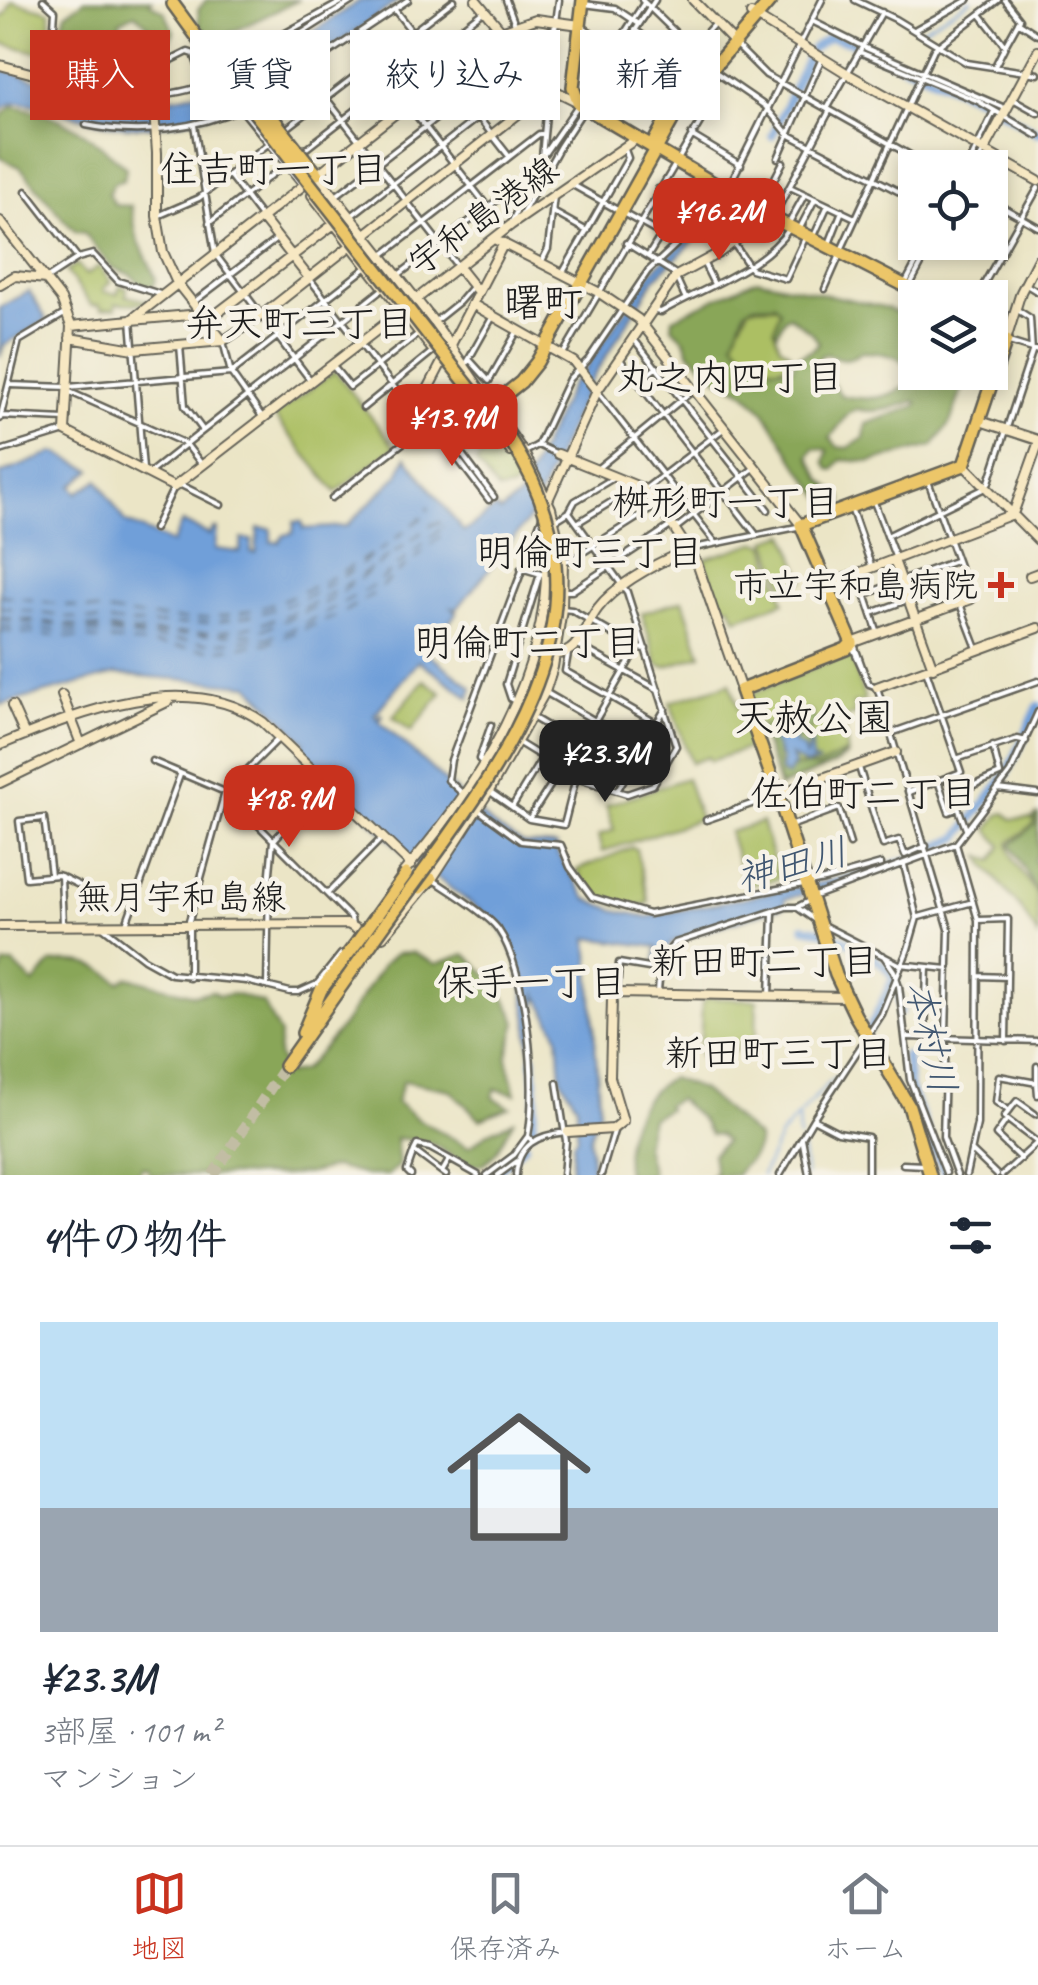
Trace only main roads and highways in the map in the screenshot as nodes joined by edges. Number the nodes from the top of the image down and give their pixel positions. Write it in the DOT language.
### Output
graph roads {
  1 [pos="767,1"];
  2 [pos="583,2"];
  3 [pos="173,4"];
  4 [pos="181,16"];
  5 [pos="191,30"];
  6 [pos="192,30"];
  7 [pos="257,120"];
  8 [pos="263,120"];
  9 [pos="272,120"];
  10 [pos="654,149"];
  11 [pos="317,174"];
  12 [pos="304,185"];
  13 [pos="898,283"];
  14 [pos="990,390"];
  15 [pos="488,409"];
  16 [pos="410,867"];
  17 [pos="433,877"];
  18 [pos="374,945"];
  19 [pos="929,1169"];
  1 -- 10 [label="highway"];
  2 -- 10 [label="highway"];
  3 -- 4 [label="highway"];
  4 -- 5 [label="highway"];
  4 -- 6 [label="highway"];
  7 -- 12 [label="highway, bridge"];
  8 -- 18 [label="highway, bridge"];
  9 -- 11 [label="highway, bridge"];
  10 -- 13 [label="highway"];
  10 -- 15 [label="highway"];
  14 -- 19 [label="highway"];
  16 -- 18 [label="highway, bridge"];
  17 -- 18 [label="highway, bridge"];
}
